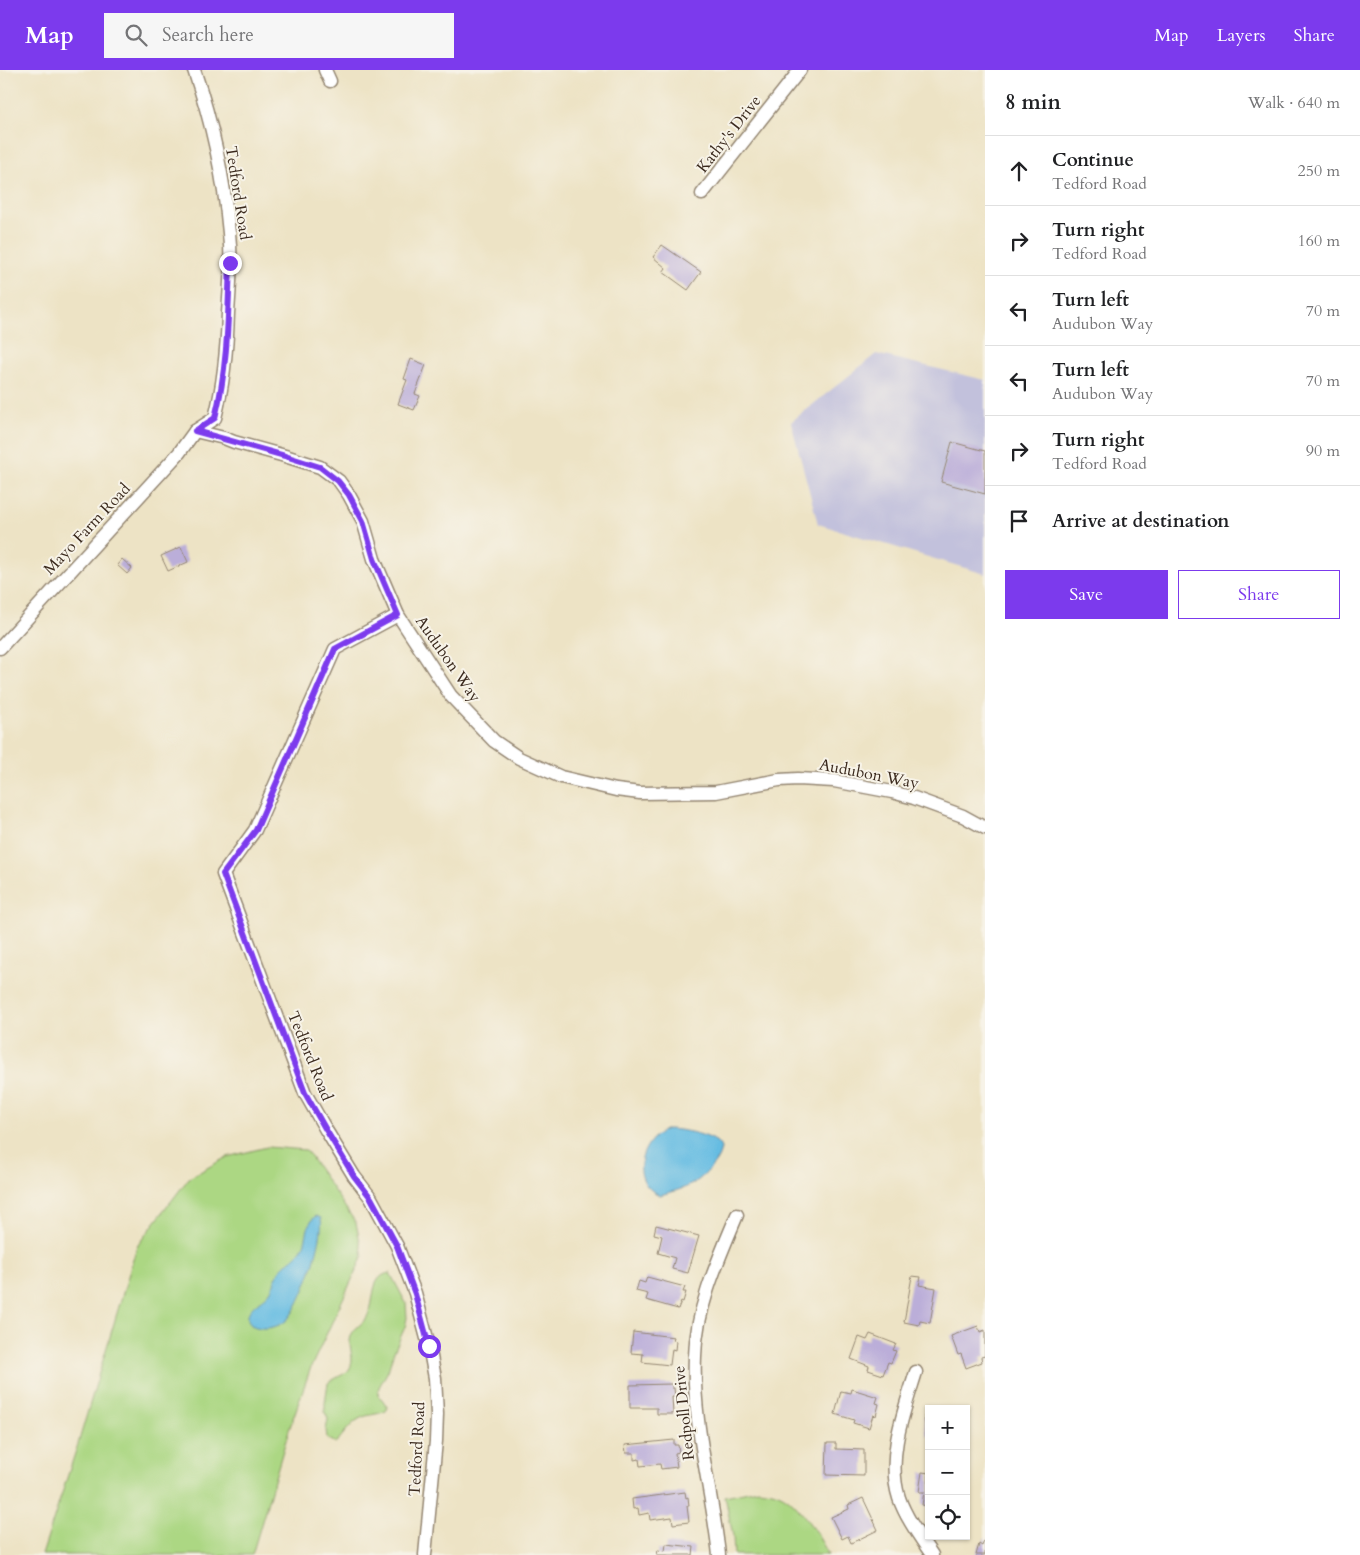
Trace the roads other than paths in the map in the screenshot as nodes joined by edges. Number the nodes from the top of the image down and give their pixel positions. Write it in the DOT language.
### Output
graph roads {
  1 [pos="194,70"];
  2 [pos="800,70"];
  3 [pos="702,194"];
  4 [pos="195,431"];
  5 [pos="398,615"];
  6 [pos="0,648"];
  7 [pos="985,828"];
  8 [pos="737,1215"];
  9 [pos="916,1372"];
  10 [pos="425,1555"];
  11 [pos="719,1555"];
  12 [pos="932,1555"];
  1 -- 4 [label="street, Tedford Road"];
  2 -- 3 [label="street, Kathy's Drive"];
  4 -- 5 [label="street, Audubon Way"];
  4 -- 6 [label="street, Mayo Farm Road"];
  5 -- 7 [label="street, Audubon Way"];
  5 -- 10 [label="street, Tedford Road"];
  8 -- 11 [label="street, Redpoll Drive"];
  9 -- 12 [label="street"];
}
